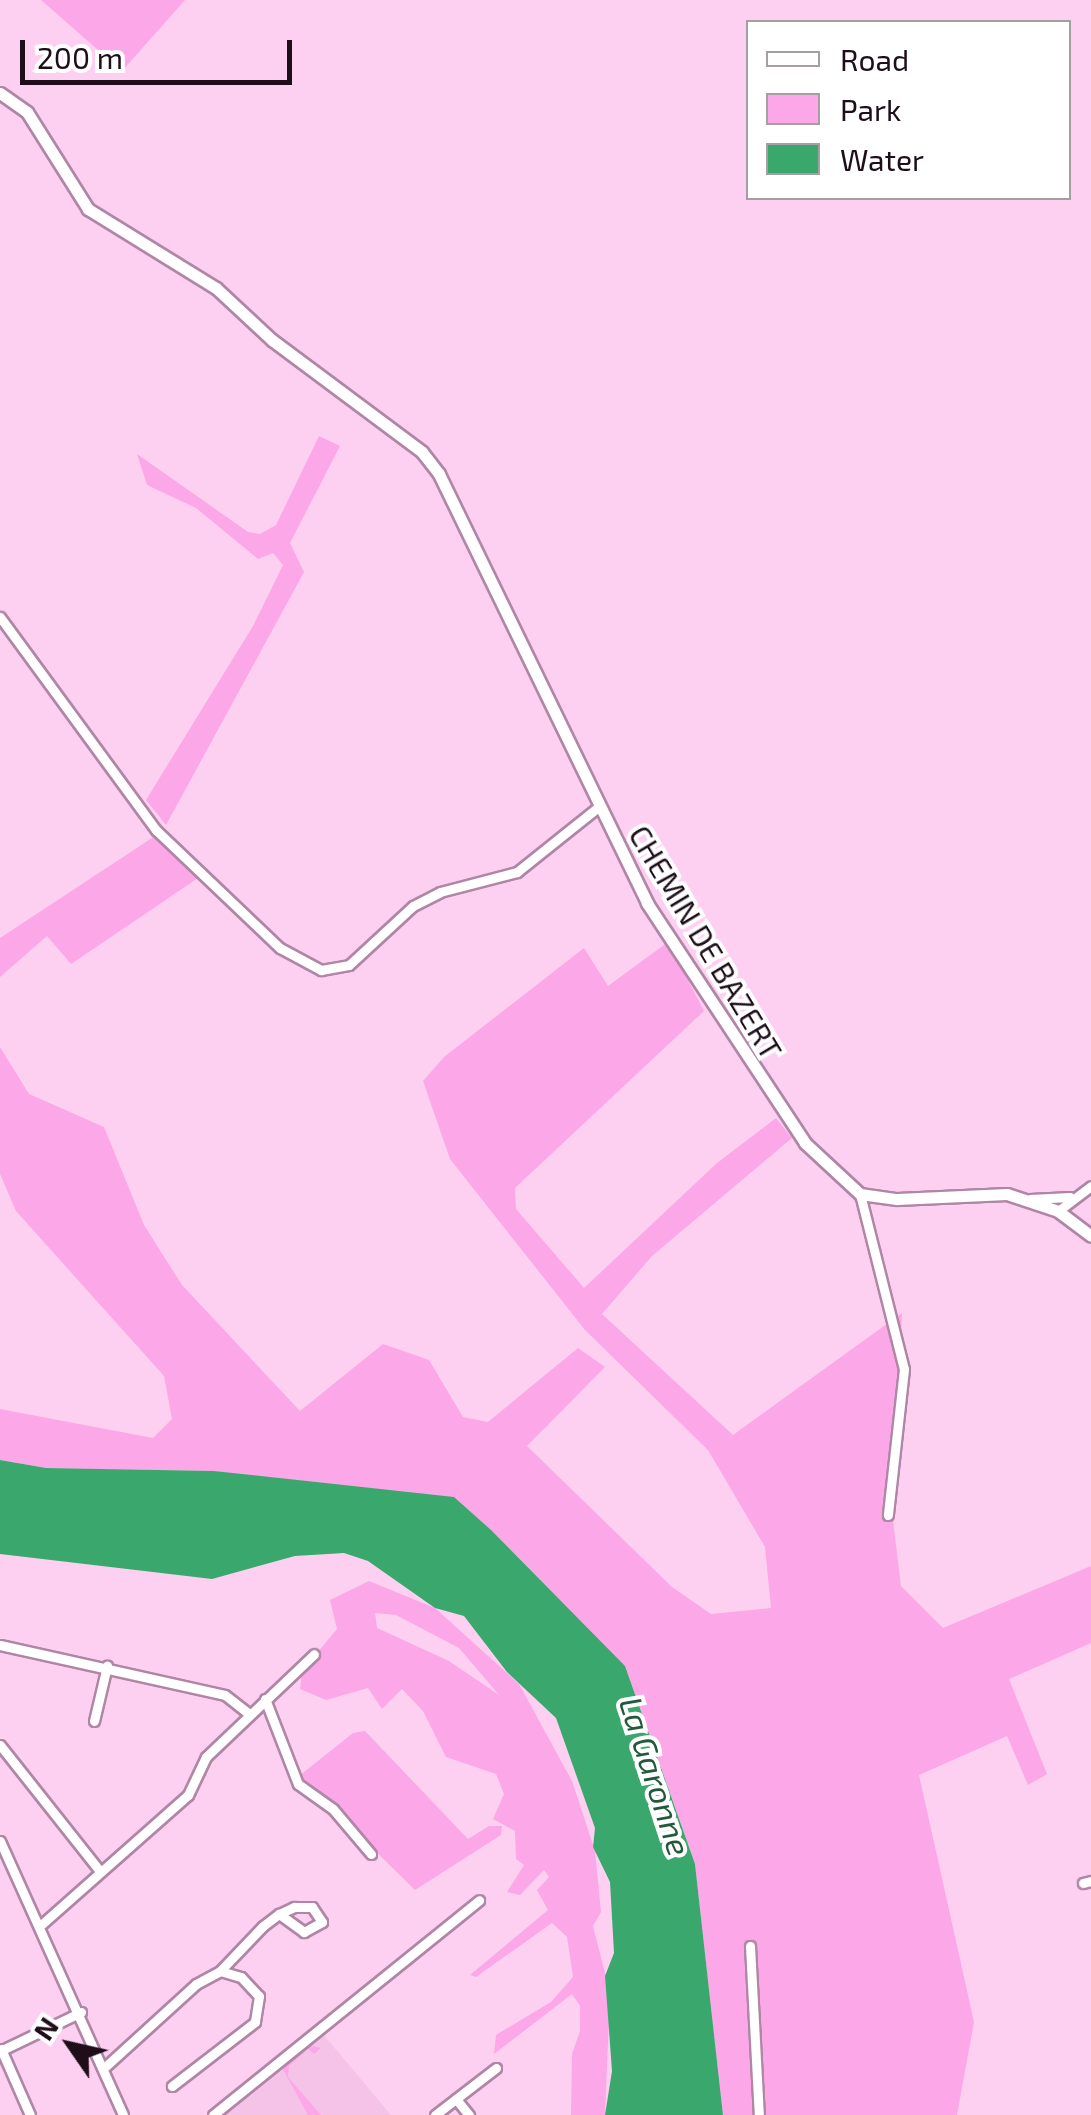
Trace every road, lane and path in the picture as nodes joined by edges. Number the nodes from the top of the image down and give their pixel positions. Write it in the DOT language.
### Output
graph roads {
  1 [pos="0,93"];
  2 [pos="0,617"];
  3 [pos="598,807"];
  4 [pos="1091,1186"];
  5 [pos="860,1194"];
  6 [pos="1070,1196"];
  7 [pos="1030,1199"];
  8 [pos="1058,1211"];
  9 [pos="1091,1236"];
  10 [pos="888,1515"];
  11 [pos="0,1645"];
  12 [pos="314,1654"];
  13 [pos="106,1666"];
  14 [pos="265,1699"];
  15 [pos="249,1714"];
  16 [pos="94,1721"];
  17 [pos="0,1745"];
  18 [pos="0,1841"];
  19 [pos="371,1854"];
  20 [pos="100,1871"];
  21 [pos="479,1900"];
  22 [pos="278,1914"];
  23 [pos="42,1924"];
  24 [pos="750,1946"];
  25 [pos="220,1971"];
  26 [pos="80,2012"];
  27 [pos="0,2049"];
  28 [pos="106,2066"];
  29 [pos="496,2068"];
  30 [pos="172,2086"];
  31 [pos="456,2099"];
  32 [pos="30,2115"];
  33 [pos="123,2115"];
  34 [pos="213,2115"];
  35 [pos="436,2115"];
  36 [pos="469,2115"];
  37 [pos="759,2115"];
  1 -- 3 [label="street, CHEMIN DE BAZERT"];
  2 -- 3 [label="street"];
  3 -- 5 [label="street, CHEMIN DE BAZERT"];
  4 -- 6 [label="street"];
  5 -- 7 [label="street"];
  5 -- 10 [label="street"];
  6 -- 7 [label="street"];
  6 -- 8 [label="street"];
  7 -- 8 [label="street"];
  8 -- 9 [label="street"];
  11 -- 13 [label="street"];
  12 -- 14 [label="street"];
  13 -- 15 [label="street"];
  13 -- 16 [label="street"];
  14 -- 15 [label="street"];
  14 -- 19 [label="street"];
  15 -- 20 [label="street"];
  17 -- 20 [label="street"];
  18 -- 23 [label="street"];
  20 -- 23 [label="street"];
  21 -- 34 [label="street"];
  22 -- 25 [label="street"];
  23 -- 26 [label="street"];
  24 -- 37 [label="street"];
  25 -- 28 [label="street"];
  25 -- 30 [label="street"];
  26 -- 27 [label="street"];
  26 -- 28 [label="street"];
  27 -- 32 [label="street"];
  28 -- 33 [label="street"];
  29 -- 31 [label="street"];
  31 -- 35 [label="street"];
  31 -- 36 [label="street"];
}
